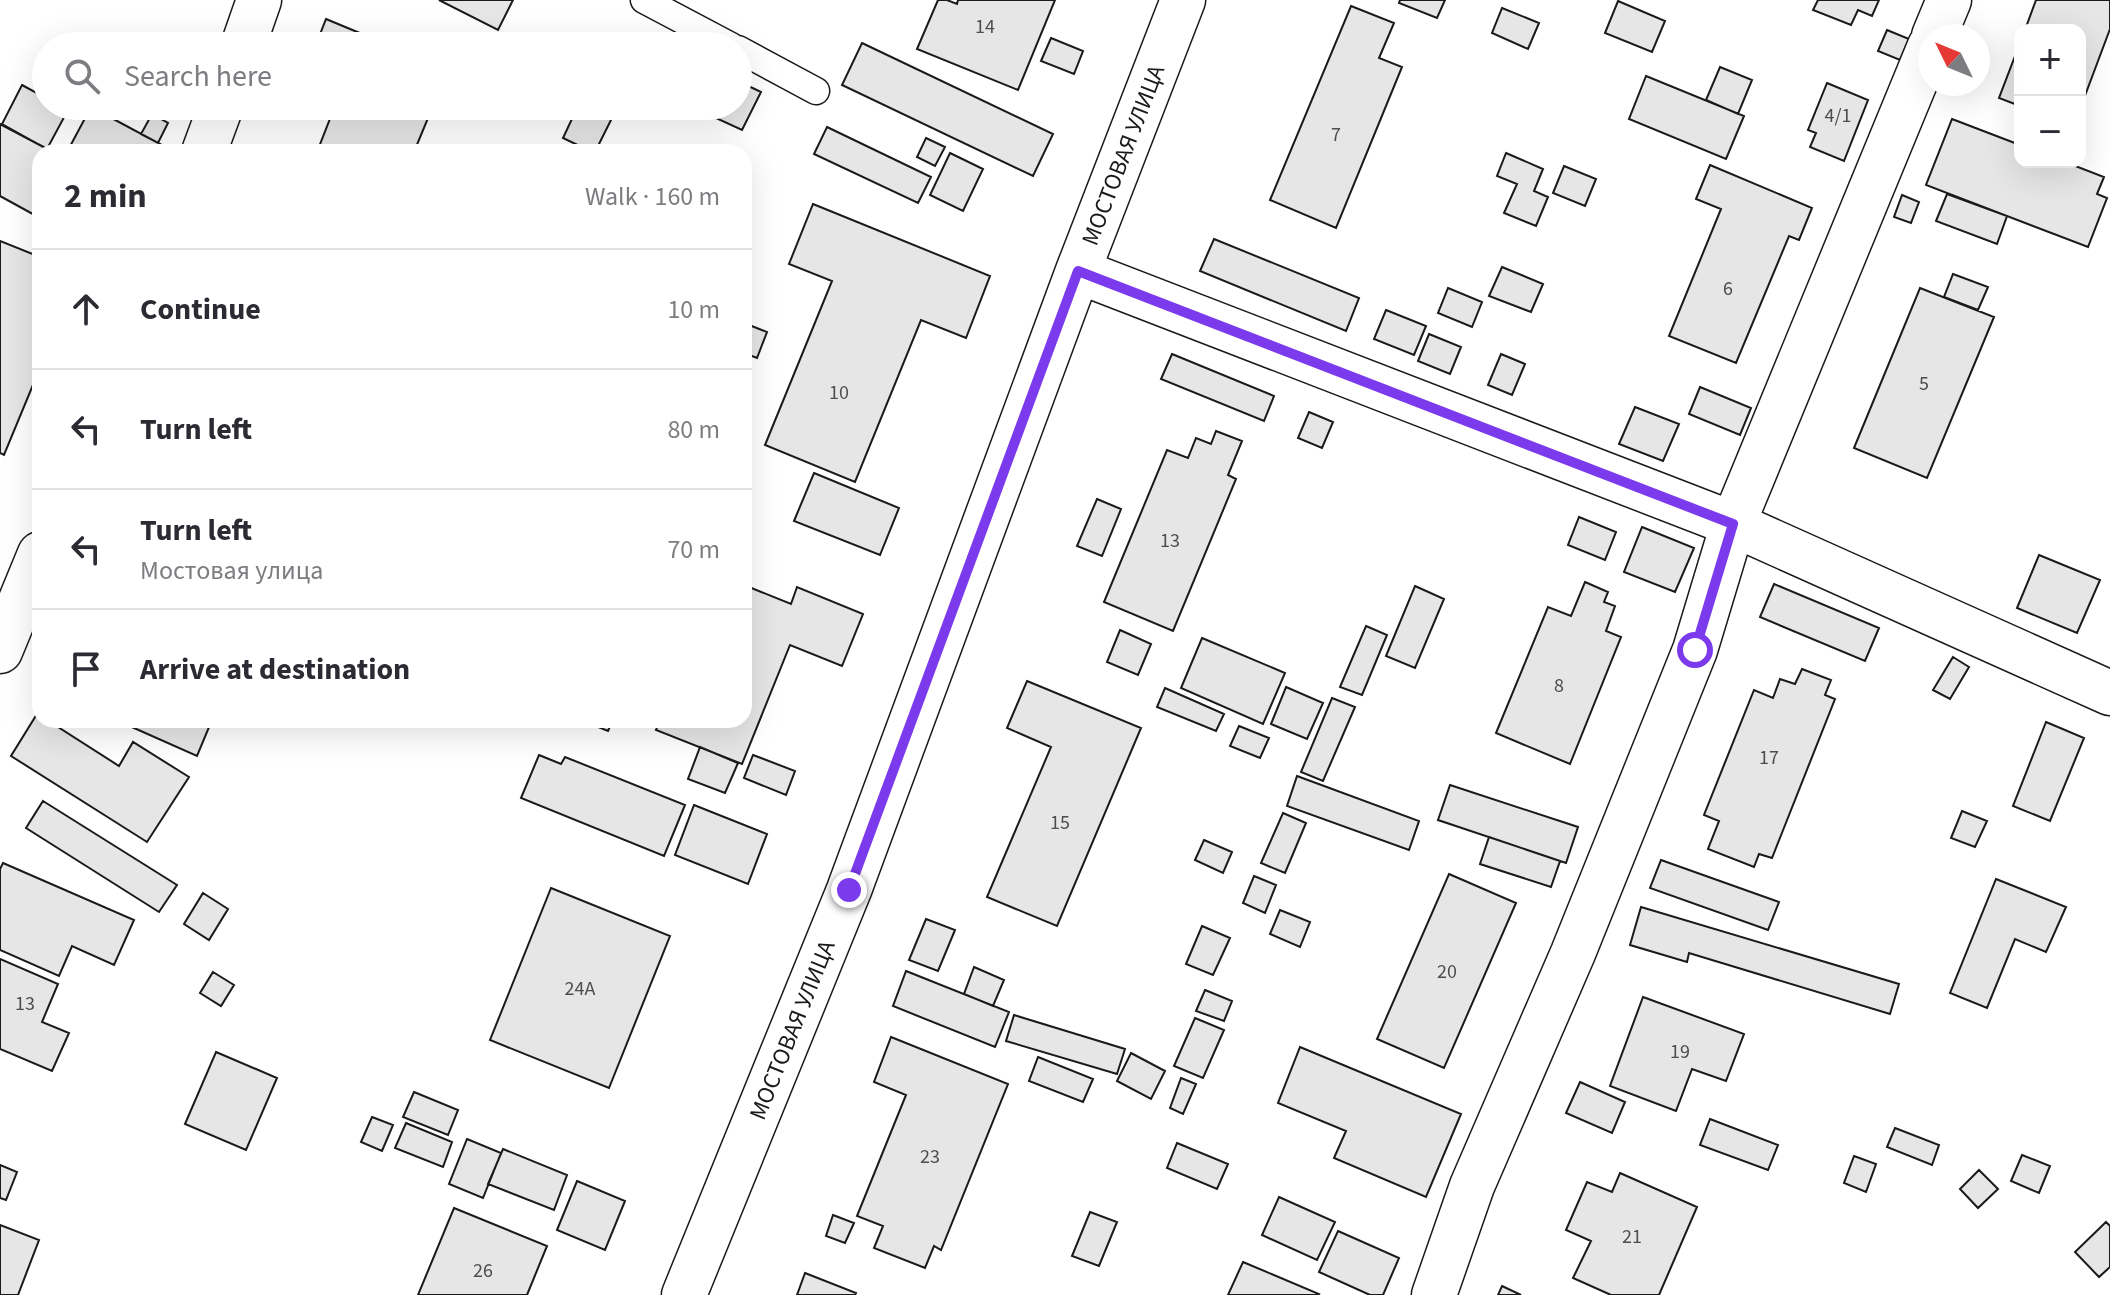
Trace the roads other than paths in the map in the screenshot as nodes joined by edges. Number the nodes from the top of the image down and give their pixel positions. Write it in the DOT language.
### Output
graph roads {
  1 [pos="259,0"];
  2 [pos="644,0"];
  3 [pos="1183,0"];
  4 [pos="1949,0"];
  5 [pos="1939,24"];
  6 [pos="248,32"];
  7 [pos="705,32"];
  8 [pos="752,57"];
  9 [pos="1918,75"];
  10 [pos="816,91"];
  11 [pos="216,120"];
  12 [pos="207,144"];
  13 [pos="1078,271"];
  14 [pos="1733,524"];
  15 [pos="32,573"];
  16 [pos="0,651"];
  17 [pos="2110,693"];
  18 [pos="684,1295"];
  19 [pos="1434,1295"];
  1 -- 6 [label="street"];
  2 -- 7 [label="lane"];
  3 -- 13 [label="street, МОСТОВАЯ УЛИЦА"];
  4 -- 5 [label="street"];
  8 -- 10 [label="lane"];
  9 -- 14 [label="street"];
  11 -- 12 [label="street"];
  13 -- 14 [label="street"];
  13 -- 18 [label="street, МОСТОВАЯ УЛИЦА"];
  14 -- 17 [label="street"];
  14 -- 19 [label="street"];
  15 -- 16 [label="street"];
}
